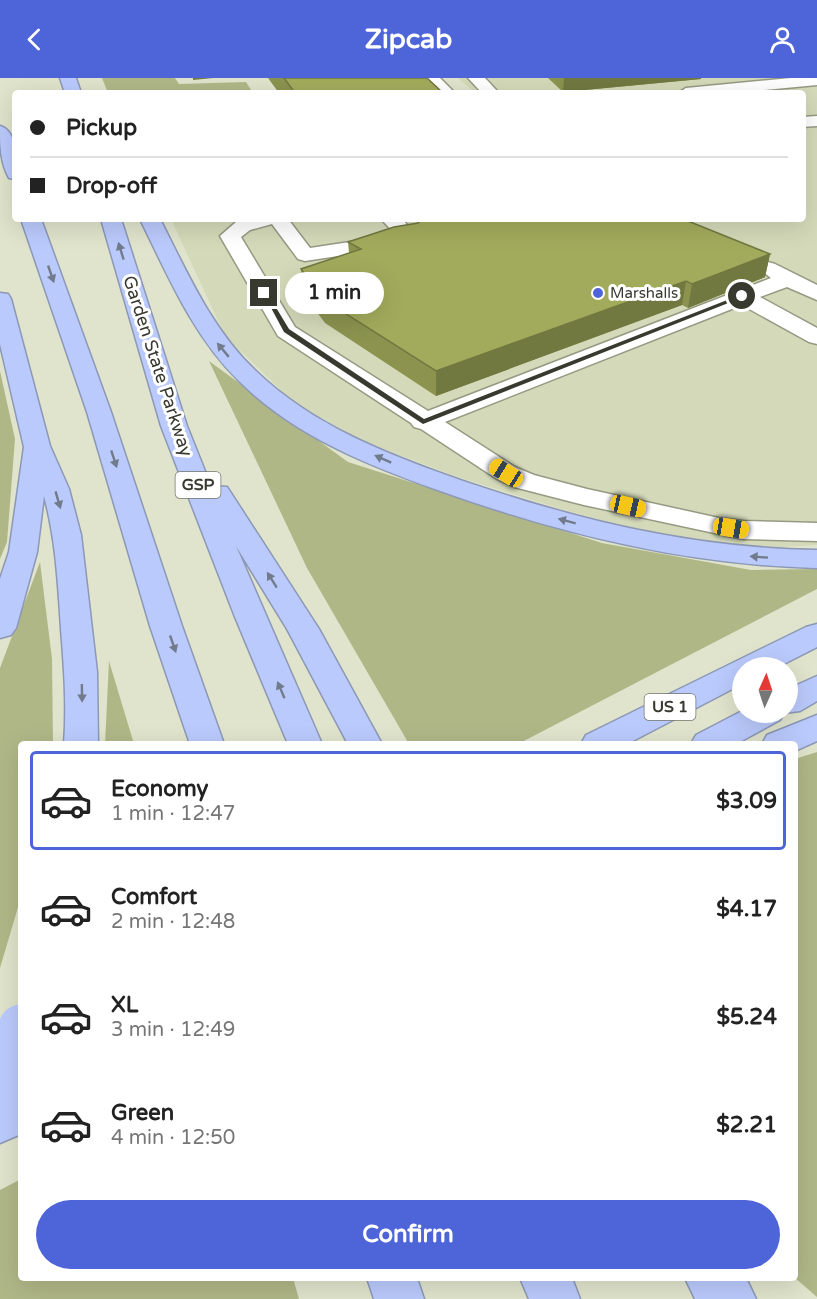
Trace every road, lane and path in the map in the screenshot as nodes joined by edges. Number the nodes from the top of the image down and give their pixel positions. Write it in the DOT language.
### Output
graph roads {
  1 [pos="431,78"];
  2 [pos="476,78"];
  3 [pos="713,78"];
  4 [pos="817,80"];
  5 [pos="444,90"];
  6 [pos="488,90"];
  7 [pos="731,90"];
  8 [pos="741,90"];
  9 [pos="0,131"];
  10 [pos="12,165"];
  11 [pos="32,222"];
  12 [pos="112,222"];
  13 [pos="151,222"];
  14 [pos="260,222"];
  15 [pos="280,222"];
  16 [pos="394,222"];
  17 [pos="747,257"];
  18 [pos="805,284"];
  19 [pos="742,296"];
  20 [pos="0,299"];
  21 [pos="817,337"];
  22 [pos="423,422"];
  23 [pos="174,426"];
  24 [pos="38,446"];
  25 [pos="817,532"];
  26 [pos="817,559"];
  27 [pos="0,628"];
  28 [pos="817,634"];
  29 [pos="771,657"];
  30 [pos="732,676"];
  31 [pos="817,687"];
  32 [pos="798,697"];
  33 [pos="747,723"];
  34 [pos="817,727"];
  35 [pos="81,741"];
  36 [pos="206,741"];
  37 [pos="304,741"];
  38 [pos="363,741"];
  39 [pos="604,741"];
  40 [pos="714,741"];
  41 [pos="786,741"];
  42 [pos="18,1031"];
  43 [pos="18,1036"];
  44 [pos="0,1042"];
  45 [pos="0,1081"];
  46 [pos="18,1112"];
  47 [pos="0,1121"];
  48 [pos="393,1281"];
  49 [pos="546,1281"];
  50 [pos="713,1281"];
  51 [pos="399,1299"];
  52 [pos="555,1299"];
  53 [pos="731,1299"];
  1 -- 5 [label="street"];
  2 -- 6 [label="street"];
  3 -- 7 [label="street"];
  4 -- 8 [label="street"];
  9 -- 10 [label="highway"];
  11 -- 36 [label="highway, one-way"];
  23 -- 12 [label="highway, Garden State Parkway / GSP, one-way"];
  26 -- 13 [label="highway, one-way"];
  14 -- 22 [label="street"];
  15 -- 16 [label="street"];
  17 -- 18 [label="street"];
  18 -- 19 [label="street"];
  19 -- 21 [label="street"];
  19 -- 22 [label="street"];
  20 -- 24 [label="highway"];
  22 -- 25 [label="street"];
  37 -- 23 [label="highway, Garden State Parkway / GSP, one-way"];
  38 -- 23 [label="highway, one-way"];
  24 -- 27 [label="highway"];
  24 -- 35 [label="highway, one-way"];
  28 -- 29 [label="highway"];
  30 -- 39 [label="highway, US 1"];
  31 -- 32 [label="highway"];
  33 -- 40 [label="highway"];
  34 -- 41 [label="highway"];
  42 -- 44 [label="highway"];
  43 -- 45 [label="highway, bridge"];
  46 -- 47 [label="highway"];
  48 -- 51 [label="highway"];
  49 -- 52 [label="highway"];
  50 -- 53 [label="highway"];
}
